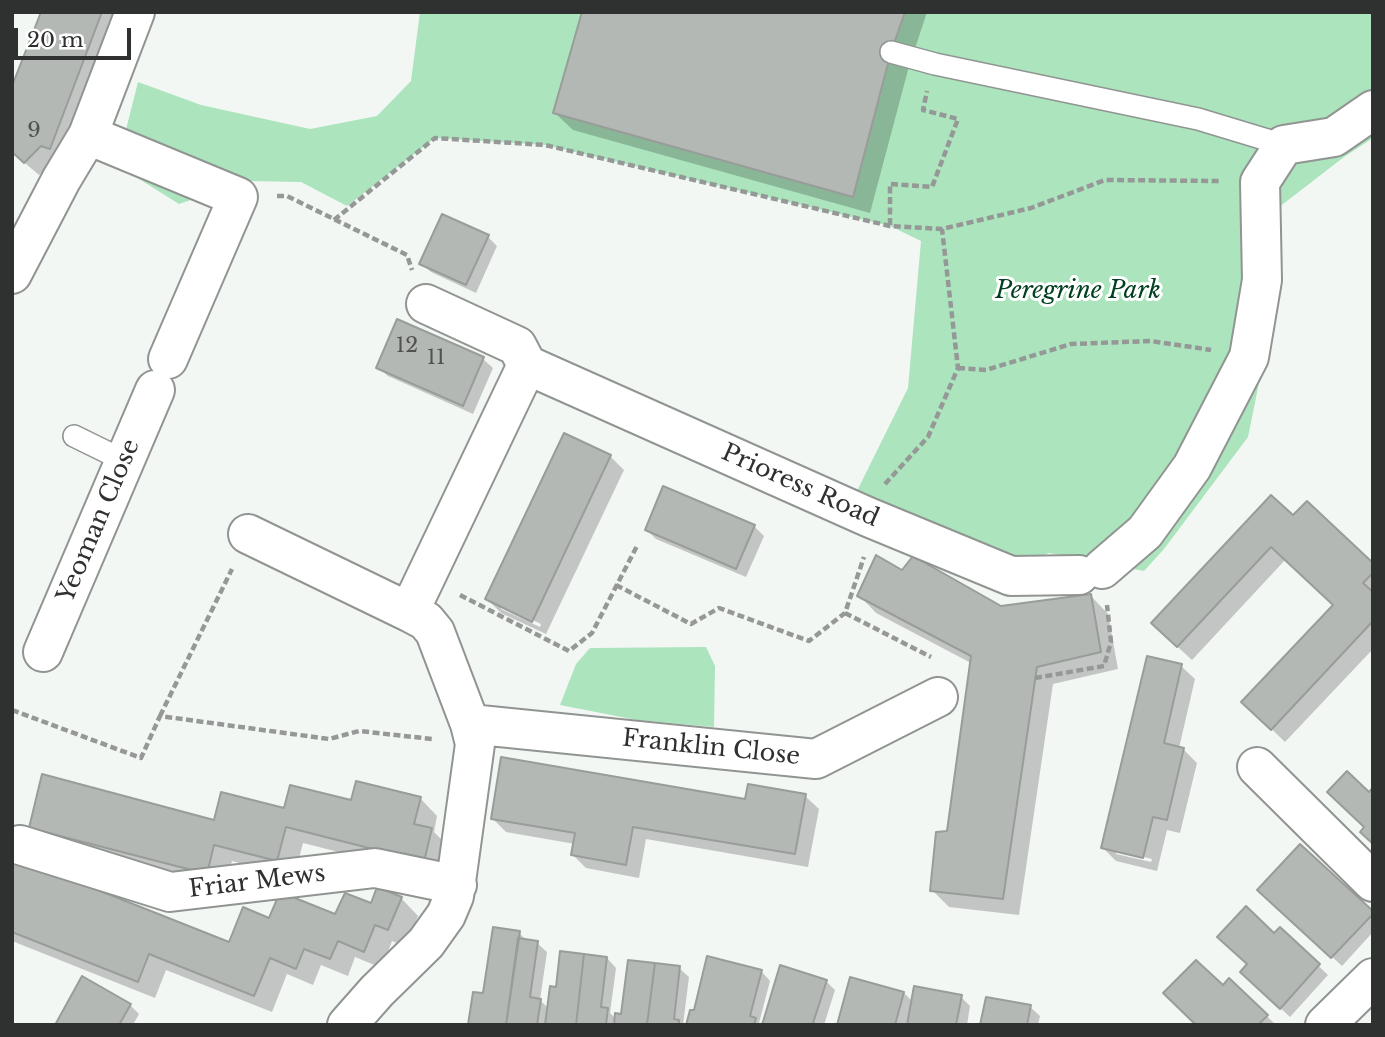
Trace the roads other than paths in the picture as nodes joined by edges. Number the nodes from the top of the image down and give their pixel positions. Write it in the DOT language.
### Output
graph roads {
  1 [pos="135,12"];
  2 [pos="891,52"];
  3 [pos="1373,110"];
  4 [pos="88,135"];
  5 [pos="1284,145"];
  6 [pos="12,274"];
  7 [pos="426,304"];
  8 [pos="527,365"];
  9 [pos="74,436"];
  10 [pos="125,461"];
  11 [pos="248,534"];
  12 [pos="409,612"];
  13 [pos="43,652"];
  14 [pos="938,697"];
  15 [pos="473,734"];
  16 [pos="1257,767"];
  17 [pos="20,845"];
  18 [pos="1373,881"];
  19 [pos="457,885"];
  20 [pos="1373,978"];
  21 [pos="347,1025"];
  22 [pos="1325,1025"];
  1 -- 4 [label="street"];
  2 -- 5 [label="lane"];
  3 -- 5 [label="street"];
  4 -- 6 [label="street"];
  4 -- 10 [label="street, Yeoman Close"];
  5 -- 8 [label="street, Prioress Road"];
  7 -- 8 [label="street, Prioress Road"];
  8 -- 12 [label="street"];
  9 -- 10 [label="lane"];
  10 -- 13 [label="street, Yeoman Close"];
  11 -- 12 [label="street"];
  12 -- 15 [label="street"];
  14 -- 15 [label="street, Franklin Close"];
  15 -- 19 [label="street"];
  16 -- 18 [label="street"];
  17 -- 19 [label="street, Friar Mews"];
  19 -- 21 [label="street"];
  20 -- 22 [label="street"];
}
